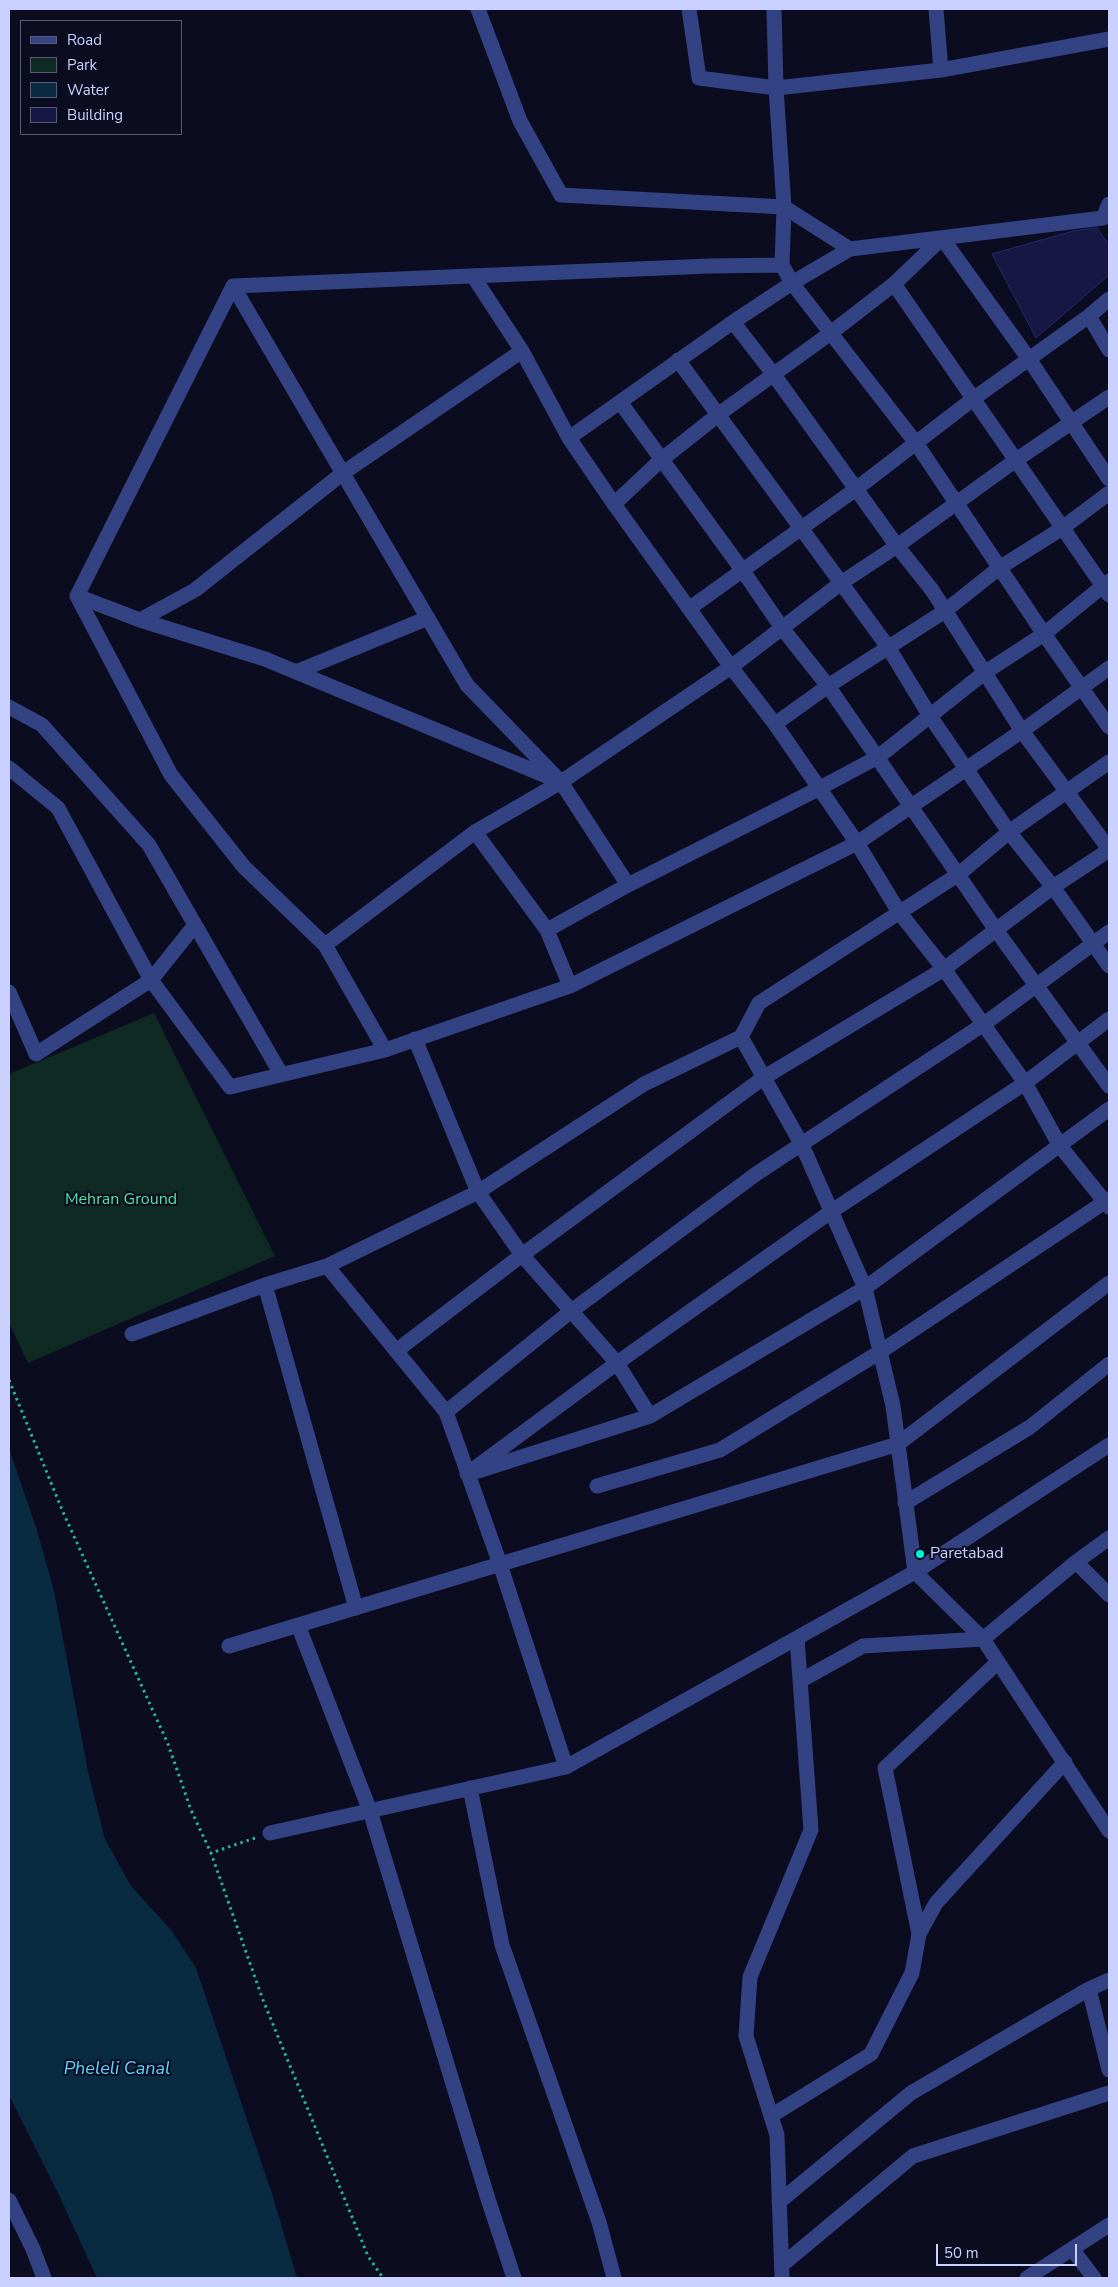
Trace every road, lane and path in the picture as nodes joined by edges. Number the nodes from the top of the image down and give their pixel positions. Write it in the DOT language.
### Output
graph roads {
  1 [pos="478,9"];
  2 [pos="689,9"];
  3 [pos="774,9"];
  4 [pos="936,9"];
  5 [pos="1109,39"];
  6 [pos="941,70"];
  7 [pos="776,88"];
  8 [pos="784,207"];
  9 [pos="1107,216"];
  10 [pos="942,238"];
  11 [pos="850,249"];
  12 [pos="782,265"];
  13 [pos="472,276"];
  14 [pos="792,283"];
  15 [pos="894,284"];
  16 [pos="233,286"];
  17 [pos="1109,299"];
  18 [pos="1089,316"];
  19 [pos="733,322"];
  20 [pos="832,332"];
  21 [pos="1109,350"];
  22 [pos="522,351"];
  23 [pos="678,360"];
  24 [pos="1030,360"];
  25 [pos="774,374"];
  26 [pos="1109,397"];
  27 [pos="973,399"];
  28 [pos="620,402"];
  29 [pos="719,414"];
  30 [pos="1072,423"];
  31 [pos="569,438"];
  32 [pos="916,443"];
  33 [pos="661,460"];
  34 [pos="1016,460"];
  35 [pos="343,474"];
  36 [pos="1109,479"];
  37 [pos="856,489"];
  38 [pos="1109,493"];
  39 [pos="956,503"];
  40 [pos="614,504"];
  41 [pos="801,528"];
  42 [pos="1061,528"];
  43 [pos="897,546"];
  44 [pos="999,568"];
  45 [pos="743,571"];
  46 [pos="841,583"];
  47 [pos="1107,587"];
  48 [pos="77,596"];
  49 [pos="690,608"];
  50 [pos="945,611"];
  51 [pos="428,618"];
  52 [pos="140,620"];
  53 [pos="782,628"];
  54 [pos="1044,634"];
  55 [pos="888,647"];
  56 [pos="731,668"];
  57 [pos="1109,668"];
  58 [pos="296,672"];
  59 [pos="984,673"];
  60 [pos="828,686"];
  61 [pos="1082,686"];
  62 [pos="9,706"];
  63 [pos="930,716"];
  64 [pos="775,724"];
  65 [pos="1109,727"];
  66 [pos="1022,731"];
  67 [pos="878,757"];
  68 [pos="1109,762"];
  69 [pos="9,768"];
  70 [pos="966,770"];
  71 [pos="561,782"];
  72 [pos="818,789"];
  73 [pos="1068,793"];
  74 [pos="913,806"];
  75 [pos="475,832"];
  76 [pos="1008,832"];
  77 [pos="857,843"];
  78 [pos="1109,849"];
  79 [pos="959,874"];
  80 [pos="628,885"];
  81 [pos="1052,887"];
  82 [pos="899,912"];
  83 [pos="195,925"];
  84 [pos="547,930"];
  85 [pos="996,930"];
  86 [pos="1109,932"];
  87 [pos="1094,943"];
  88 [pos="325,945"];
  89 [pos="1109,966"];
  90 [pos="944,969"];
  91 [pos="151,980"];
  92 [pos="570,986"];
  93 [pos="1037,986"];
  94 [pos="9,992"];
  95 [pos="1109,1019"];
  96 [pos="984,1024"];
  97 [pos="741,1037"];
  98 [pos="414,1040"];
  99 [pos="1078,1043"];
  100 [pos="385,1050"];
  101 [pos="281,1074"];
  102 [pos="764,1078"];
  103 [pos="1025,1083"];
  104 [pos="1109,1086"];
  105 [pos="1109,1109"];
  106 [pos="802,1146"];
  107 [pos="1060,1146"];
  108 [pos="478,1192"];
  109 [pos="1108,1203"];
  110 [pos="832,1211"];
  111 [pos="522,1255"];
  112 [pos="327,1266"];
  113 [pos="1109,1283"];
  114 [pos="265,1285"];
  115 [pos="864,1288"];
  116 [pos="570,1312"];
  117 [pos="132,1334"];
  118 [pos="396,1351"];
  119 [pos="880,1352"];
  120 [pos="617,1363"];
  121 [pos="1109,1364"];
  122 [pos="9,1380"];
  123 [pos="446,1412"];
  124 [pos="650,1416"];
  125 [pos="898,1444"];
  126 [pos="1109,1445"];
  127 [pos="467,1474"];
  128 [pos="597,1486"];
  129 [pos="905,1503"];
  130 [pos="1109,1538"];
  131 [pos="1076,1562"];
  132 [pos="500,1564"];
  133 [pos="915,1572"];
  134 [pos="1109,1595"];
  135 [pos="356,1608"];
  136 [pos="298,1625"];
  137 [pos="797,1638"];
  138 [pos="983,1639"];
  139 [pos="229,1646"];
  140 [pos="998,1662"];
  141 [pos="800,1681"];
  142 [pos="1065,1762"];
  143 [pos="566,1767"];
  144 [pos="470,1788"];
  145 [pos="370,1811"];
  146 [pos="1109,1831"];
  147 [pos="270,1833"];
  148 [pos="211,1853"];
  149 [pos="919,1934"];
  150 [pos="1109,1980"];
  151 [pos="1089,1989"];
  152 [pos="1109,2070"];
  153 [pos="1109,2093"];
  154 [pos="771,2116"];
  155 [pos="9,2200"];
  156 [pos="780,2202"];
  157 [pos="1109,2225"];
  158 [pos="1072,2249"];
  159 [pos="782,2272"];
  160 [pos="44,2278"];
  161 [pos="383,2278"];
  162 [pos="514,2278"];
  163 [pos="614,2278"];
  164 [pos="1027,2278"];
  165 [pos="1094,2278"];
  1 -- 8 [label="street"];
  2 -- 7 [label="street"];
  3 -- 7 [label="street"];
  4 -- 6 [label="street"];
  5 -- 6 [label="street"];
  6 -- 7 [label="street"];
  7 -- 8 [label="street"];
  8 -- 11 [label="street"];
  8 -- 12 [label="street"];
  9 -- 10 [label="street"];
  10 -- 11 [label="street"];
  10 -- 15 [label="street"];
  10 -- 24 [label="street"];
  11 -- 14 [label="street"];
  12 -- 13 [label="street"];
  12 -- 14 [label="street"];
  13 -- 16 [label="street"];
  13 -- 22 [label="street"];
  14 -- 19 [label="street"];
  14 -- 20 [label="street"];
  15 -- 20 [label="street"];
  15 -- 27 [label="street"];
  16 -- 35 [label="street"];
  16 -- 48 [label="street"];
  17 -- 18 [label="street"];
  18 -- 21 [label="street"];
  18 -- 24 [label="street"];
  19 -- 23 [label="street"];
  19 -- 25 [label="street"];
  20 -- 25 [label="street"];
  20 -- 32 [label="street"];
  22 -- 31 [label="street"];
  22 -- 35 [label="street"];
  23 -- 28 [label="street"];
  23 -- 29 [label="street"];
  24 -- 27 [label="street"];
  24 -- 30 [label="street"];
  25 -- 29 [label="street"];
  25 -- 37 [label="street"];
  26 -- 30 [label="street"];
  27 -- 32 [label="street"];
  27 -- 34 [label="street"];
  28 -- 31 [label="street"];
  28 -- 33 [label="street"];
  29 -- 33 [label="street"];
  29 -- 41 [label="street"];
  30 -- 34 [label="street"];
  30 -- 36 [label="street"];
  31 -- 40 [label="street"];
  32 -- 37 [label="street"];
  32 -- 39 [label="street"];
  33 -- 40 [label="street"];
  33 -- 45 [label="street"];
  34 -- 39 [label="street"];
  34 -- 42 [label="street"];
  35 -- 51 [label="street"];
  35 -- 52 [label="street"];
  37 -- 41 [label="street"];
  37 -- 43 [label="street"];
  38 -- 42 [label="street"];
  39 -- 43 [label="street"];
  39 -- 44 [label="street"];
  40 -- 49 [label="street"];
  41 -- 45 [label="street"];
  41 -- 46 [label="street"];
  42 -- 44 [label="street"];
  42 -- 47 [label="street"];
  43 -- 46 [label="street"];
  43 -- 50 [label="street"];
  44 -- 50 [label="street"];
  44 -- 54 [label="street"];
  45 -- 49 [label="street"];
  45 -- 53 [label="street"];
  46 -- 53 [label="street"];
  46 -- 55 [label="street"];
  47 -- 54 [label="street"];
  48 -- 52 [label="street"];
  48 -- 88 [label="street"];
  49 -- 56 [label="street"];
  50 -- 55 [label="street"];
  50 -- 59 [label="street"];
  51 -- 58 [label="street"];
  51 -- 71 [label="street"];
  52 -- 58 [label="street"];
  53 -- 56 [label="street"];
  53 -- 60 [label="street"];
  54 -- 59 [label="street"];
  54 -- 61 [label="street"];
  55 -- 60 [label="street"];
  55 -- 63 [label="street"];
  56 -- 64 [label="street"];
  56 -- 71 [label="street"];
  57 -- 61 [label="street"];
  58 -- 71 [label="street"];
  59 -- 63 [label="street"];
  59 -- 66 [label="street"];
  60 -- 64 [label="street"];
  60 -- 67 [label="street"];
  61 -- 65 [label="street"];
  61 -- 66 [label="street"];
  62 -- 83 [label="street"];
  63 -- 67 [label="street"];
  63 -- 70 [label="street"];
  64 -- 72 [label="street"];
  66 -- 70 [label="street"];
  66 -- 73 [label="street"];
  67 -- 72 [label="street"];
  67 -- 74 [label="street"];
  68 -- 73 [label="street"];
  69 -- 91 [label="street"];
  70 -- 74 [label="street"];
  70 -- 76 [label="street"];
  71 -- 75 [label="street"];
  71 -- 80 [label="street"];
  72 -- 77 [label="street"];
  72 -- 80 [label="street"];
  73 -- 76 [label="street"];
  73 -- 78 [label="street"];
  74 -- 77 [label="street"];
  74 -- 79 [label="street"];
  75 -- 84 [label="street"];
  75 -- 88 [label="street"];
  76 -- 79 [label="street"];
  76 -- 81 [label="street"];
  77 -- 82 [label="street"];
  77 -- 92 [label="street"];
  78 -- 81 [label="street"];
  79 -- 82 [label="street"];
  79 -- 85 [label="street"];
  80 -- 84 [label="street"];
  81 -- 85 [label="street"];
  81 -- 87 [label="street"];
  82 -- 90 [label="street"];
  82 -- 97 [label="street"];
  83 -- 91 [label="street"];
  83 -- 101 [label="street"];
  84 -- 92 [label="street"];
  85 -- 90 [label="street"];
  85 -- 93 [label="street"];
  86 -- 87 [label="street"];
  87 -- 89 [label="street"];
  87 -- 93 [label="street"];
  88 -- 100 [label="street"];
  90 -- 96 [label="street"];
  90 -- 102 [label="street"];
  91 -- 94 [label="street"];
  91 -- 101 [label="street"];
  92 -- 98 [label="street"];
  93 -- 96 [label="street"];
  93 -- 99 [label="street"];
  95 -- 99 [label="street"];
  96 -- 103 [label="street"];
  96 -- 106 [label="street"];
  97 -- 102 [label="street"];
  97 -- 108 [label="street"];
  98 -- 100 [label="street"];
  98 -- 108 [label="street"];
  99 -- 103 [label="street"];
  99 -- 104 [label="street"];
  100 -- 101 [label="street"];
  102 -- 106 [label="street"];
  102 -- 111 [label="street"];
  103 -- 107 [label="street"];
  103 -- 110 [label="street"];
  105 -- 107 [label="street"];
  106 -- 110 [label="street"];
  106 -- 116 [label="street"];
  107 -- 109 [label="street"];
  107 -- 115 [label="street"];
  108 -- 111 [label="street"];
  108 -- 112 [label="street"];
  109 -- 119 [label="street"];
  110 -- 115 [label="street"];
  110 -- 120 [label="street"];
  111 -- 116 [label="street"];
  111 -- 118 [label="street"];
  112 -- 114 [label="street"];
  112 -- 118 [label="street"];
  113 -- 125 [label="street"];
  114 -- 117 [label="street"];
  114 -- 135 [label="street"];
  115 -- 119 [label="street"];
  115 -- 124 [label="street"];
  116 -- 120 [label="street"];
  116 -- 123 [label="street"];
  118 -- 123 [label="street"];
  119 -- 125 [label="street"];
  119 -- 128 [label="street"];
  120 -- 124 [label="street"];
  120 -- 127 [label="street"];
  121 -- 129 [label="street"];
  122 -- 148 [label="path"];
  123 -- 127 [label="street"];
  124 -- 127 [label="street"];
  125 -- 129 [label="street"];
  125 -- 132 [label="street"];
  126 -- 133 [label="street"];
  127 -- 132 [label="street"];
  129 -- 133 [label="street"];
  130 -- 131 [label="street"];
  131 -- 134 [label="street"];
  131 -- 138 [label="street"];
  132 -- 135 [label="street"];
  132 -- 143 [label="street"];
  133 -- 137 [label="street"];
  133 -- 138 [label="street"];
  135 -- 136 [label="street"];
  136 -- 139 [label="street"];
  136 -- 145 [label="street"];
  137 -- 141 [label="street"];
  137 -- 143 [label="street"];
  138 -- 140 [label="street"];
  138 -- 141 [label="street"];
  140 -- 142 [label="street"];
  140 -- 149 [label="street"];
  141 -- 154 [label="street"];
  142 -- 146 [label="street"];
  142 -- 149 [label="street"];
  143 -- 144 [label="street"];
  144 -- 145 [label="street"];
  144 -- 163 [label="street"];
  145 -- 147 [label="street"];
  145 -- 162 [label="street"];
  147 -- 148 [label="path"];
  148 -- 161 [label="path"];
  149 -- 154 [label="street"];
  150 -- 151 [label="street"];
  151 -- 152 [label="street"];
  151 -- 156 [label="street"];
  153 -- 159 [label="street"];
  154 -- 156 [label="street"];
  155 -- 160 [label="street"];
  156 -- 159 [label="street"];
  157 -- 158 [label="street"];
  158 -- 164 [label="street"];
  158 -- 165 [label="street"];
}
